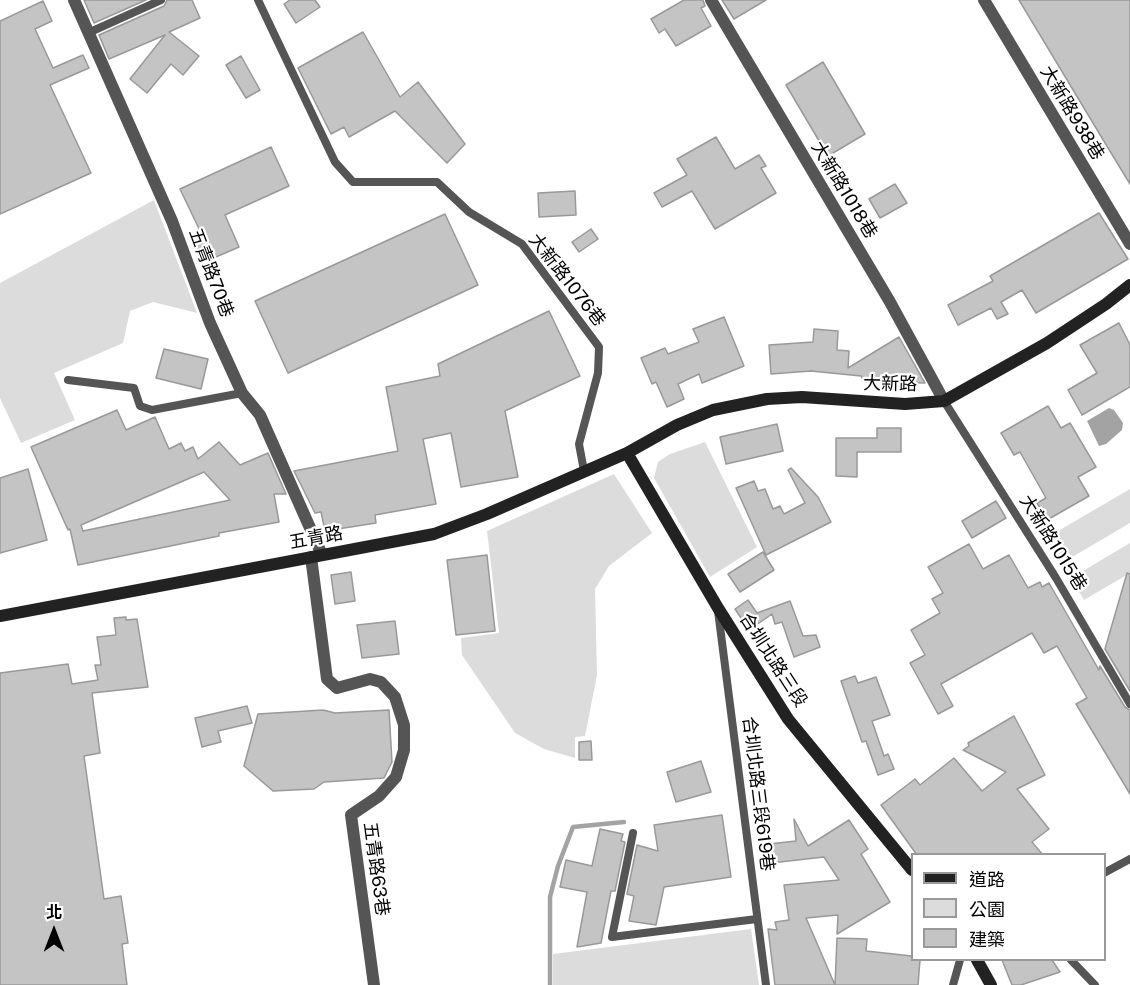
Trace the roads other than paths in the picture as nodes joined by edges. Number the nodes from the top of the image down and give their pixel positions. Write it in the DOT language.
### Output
graph roads {
  1 [pos="74,0"];
  2 [pos="161,0"];
  3 [pos="258,0"];
  4 [pos="711,0"];
  5 [pos="984,0"];
  6 [pos="88,33"];
  7 [pos="1130,244"];
  8 [pos="1130,285"];
  9 [pos="68,380"];
  10 [pos="242,393"];
  11 [pos="944,401"];
  12 [pos="627,453"];
  13 [pos="584,471"];
  14 [pos="317,556"];
  15 [pos="718,608"];
  16 [pos="0,616"];
  17 [pos="1130,704"];
  18 [pos="633,832"];
  19 [pos="1130,859"];
  20 [pos="911,869"];
  21 [pos="1106,872"];
  22 [pos="757,919"];
  23 [pos="960,961"];
  24 [pos="978,961"];
  25 [pos="1072,961"];
  26 [pos="374,985"];
  27 [pos="766,985"];
  28 [pos="953,985"];
  29 [pos="991,985"];
  30 [pos="1095,985"];
  1 -- 6 [label="street, 五青路70巷"];
  2 -- 6 [label="lane"];
  3 -- 13 [label="lane, 大新路1076巷"];
  4 -- 11 [label="street, 大新路1018巷"];
  5 -- 7 [label="street, 大新路938巷"];
  6 -- 10 [label="street, 五青路70巷"];
  8 -- 11 [label="street, 大新路"];
  9 -- 10 [label="lane"];
  10 -- 14 [label="street, 五青路70巷"];
  11 -- 12 [label="street, 大新路"];
  11 -- 17 [label="lane, 大新路1015巷"];
  12 -- 13 [label="street, 五青路"];
  12 -- 15 [label="street, 合圳北路三段"];
  13 -- 14 [label="street, 五青路"];
  14 -- 16 [label="street, 五青路"];
  14 -- 26 [label="street, 五青路63巷"];
  15 -- 20 [label="street, 合圳北路三段"];
  15 -- 22 [label="lane, 合圳北路三段619巷"];
  18 -- 22 [label="lane"];
  19 -- 21 [label="lane"];
  22 -- 27 [label="lane, 合圳北路三段619巷"];
  23 -- 28 [label="lane"];
  24 -- 29 [label="street"];
  25 -- 30 [label="lane"];
}
